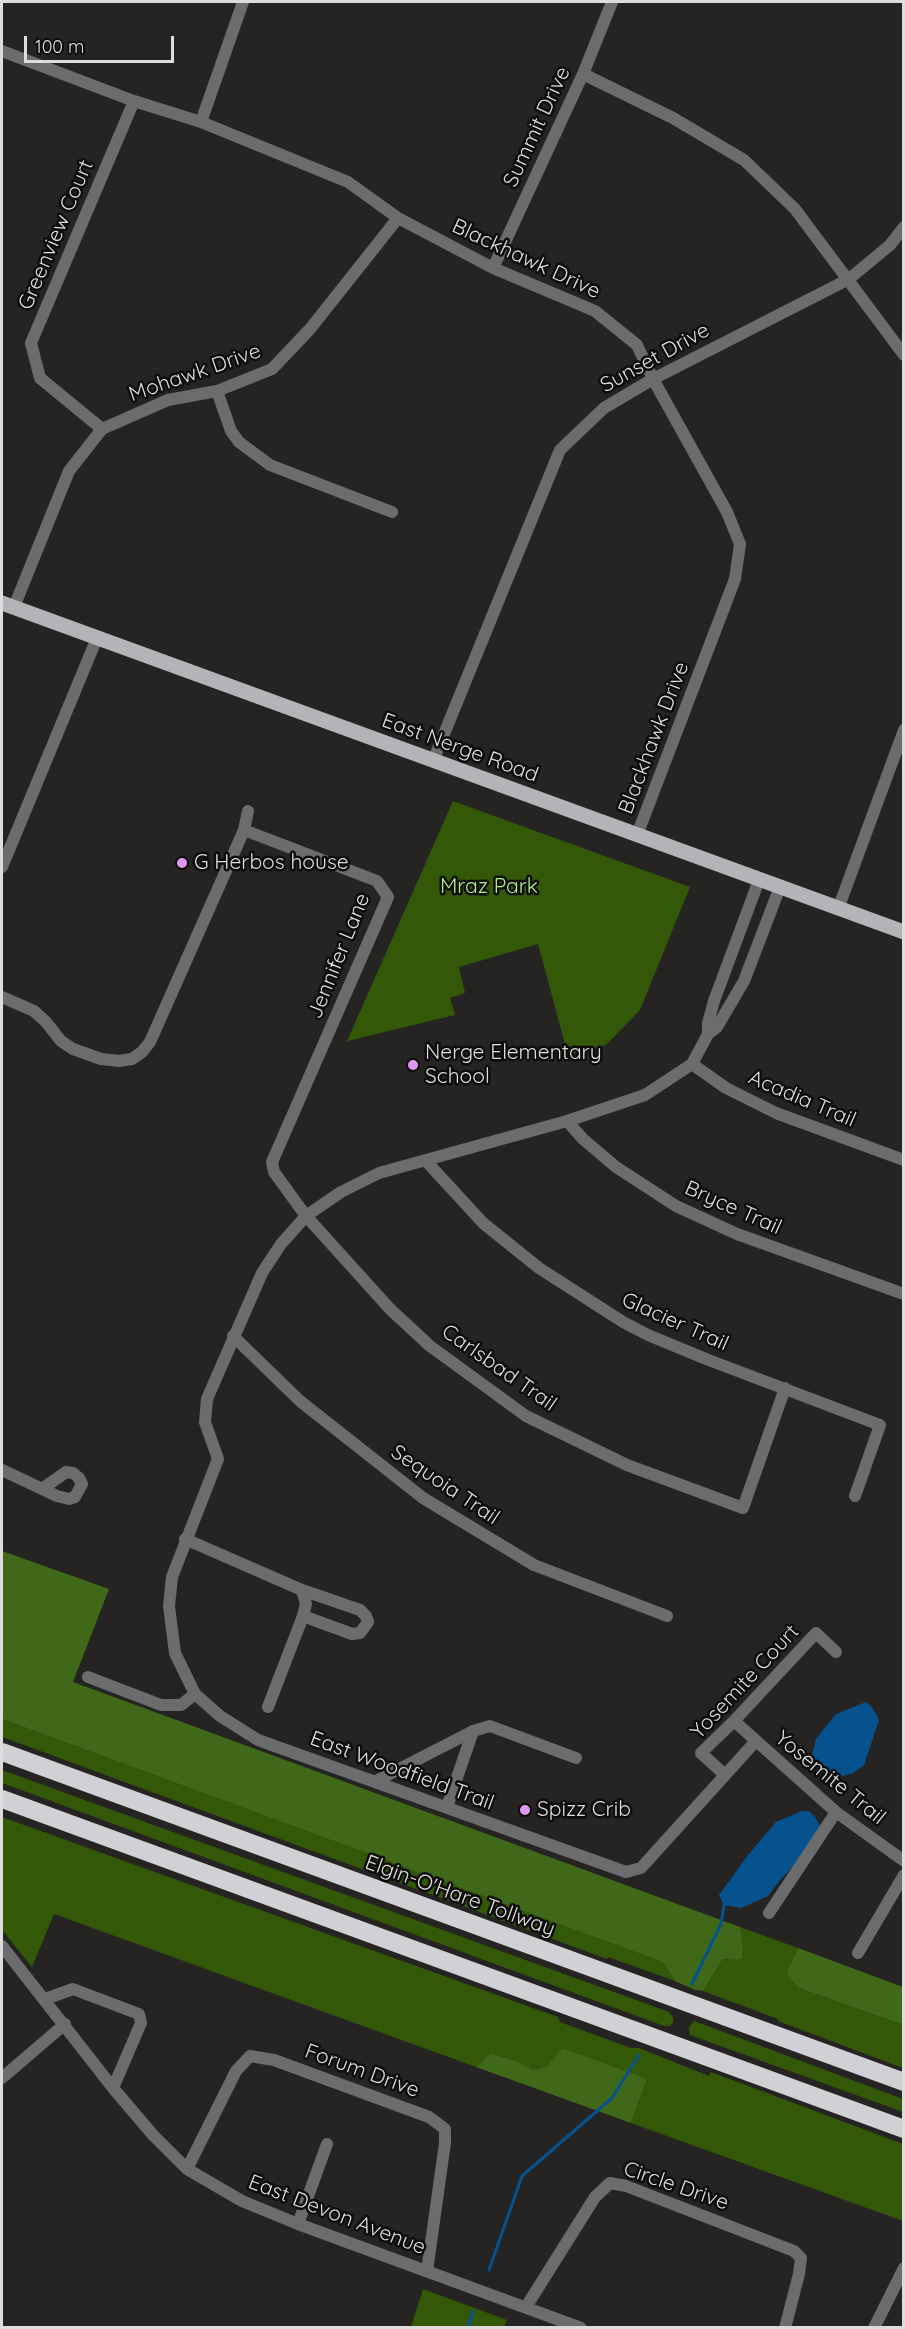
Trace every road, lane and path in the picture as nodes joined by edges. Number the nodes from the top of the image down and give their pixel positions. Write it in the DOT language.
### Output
graph roads {
  1 [pos="243,2"];
  2 [pos="612,2"];
  3 [pos="2,51"];
  4 [pos="583,74"];
  5 [pos="134,101"];
  6 [pos="201,122"];
  7 [pos="398,218"];
  8 [pos="903,227"];
  9 [pos="493,268"];
  10 [pos="849,279"];
  11 [pos="903,355"];
  12 [pos="653,378"];
  13 [pos="217,391"];
  14 [pos="102,429"];
  15 [pos="392,512"];
  16 [pos="8,605"];
  17 [pos="97,638"];
  18 [pos="903,730"];
  19 [pos="433,761"];
  20 [pos="248,811"];
  21 [pos="244,830"];
  22 [pos="637,835"];
  23 [pos="2,867"];
  24 [pos="759,880"];
  25 [pos="780,887"];
  26 [pos="838,909"];
  27 [pos="903,932"];
  28 [pos="2,997"];
  29 [pos="708,1034"];
  30 [pos="692,1064"];
  31 [pos="567,1121"];
  32 [pos="903,1160"];
  33 [pos="426,1161"];
  34 [pos="306,1216"];
  35 [pos="903,1294"];
  36 [pos="233,1336"];
  37 [pos="785,1388"];
  38 [pos="2,1470"];
  39 [pos="42,1489"];
  40 [pos="855,1496"];
  41 [pos="185,1539"];
  42 [pos="302,1590"];
  43 [pos="303,1616"];
  44 [pos="666,1616"];
  45 [pos="836,1652"];
  46 [pos="88,1677"];
  47 [pos="195,1694"];
  48 [pos="268,1707"];
  49 [pos="734,1721"];
  50 [pos="473,1731"];
  51 [pos="756,1742"];
  52 [pos="2,1752"];
  53 [pos="576,1758"];
  54 [pos="725,1775"];
  55 [pos="376,1781"];
  56 [pos="2,1799"];
  57 [pos="447,1807"];
  58 [pos="836,1812"];
  59 [pos="903,1861"];
  60 [pos="903,1875"];
  61 [pos="769,1913"];
  62 [pos="2,1946"];
  63 [pos="858,1953"];
  64 [pos="45,1999"];
  65 [pos="65,2024"];
  66 [pos="2,2078"];
  67 [pos="903,2082"];
  68 [pos="112,2088"];
  69 [pos="903,2129"];
  70 [pos="327,2144"];
  71 [pos="187,2169"];
  72 [pos="298,2223"];
  73 [pos="903,2268"];
  74 [pos="427,2271"];
  75 [pos="526,2307"];
  76 [pos="581,2328"];
  77 [pos="785,2328"];
  78 [pos="874,2328"];
  1 -- 6 [label="street"];
  2 -- 4 [label="street, Summit Drive"];
  3 -- 5 [label="street, Blackhawk Drive"];
  4 -- 9 [label="street, Summit Drive"];
  4 -- 10 [label="street"];
  5 -- 6 [label="street, Blackhawk Drive"];
  5 -- 14 [label="street, Greenview Court"];
  6 -- 7 [label="street, Blackhawk Drive"];
  7 -- 9 [label="street, Blackhawk Drive"];
  7 -- 13 [label="street, Mohawk Drive"];
  8 -- 10 [label="street, Sunset Drive"];
  9 -- 12 [label="street, Blackhawk Drive"];
  10 -- 11 [label="street"];
  10 -- 12 [label="street, Sunset Drive"];
  12 -- 19 [label="street, Sunset Drive"];
  12 -- 22 [label="street, Blackhawk Drive"];
  13 -- 14 [label="street, Mohawk Drive"];
  13 -- 15 [label="street"];
  14 -- 16 [label="street, Mohawk Drive"];
  16 -- 17 [label="main road, East Nerge Road"];
  17 -- 19 [label="main road, East Nerge Road"];
  17 -- 23 [label="street"];
  18 -- 26 [label="street"];
  19 -- 22 [label="main road, East Nerge Road"];
  20 -- 21 [label="street"];
  21 -- 28 [label="street"];
  21 -- 34 [label="street, Jennifer Lane"];
  22 -- 24 [label="main road, East Nerge Road"];
  24 -- 25 [label="main road, East Nerge Road"];
  24 -- 29 [label="street"];
  25 -- 26 [label="main road, East Nerge Road"];
  25 -- 29 [label="street"];
  26 -- 27 [label="main road, East Nerge Road"];
  29 -- 30 [label="street"];
  30 -- 31 [label="street"];
  30 -- 32 [label="street, Acadia Trail"];
  31 -- 33 [label="street"];
  31 -- 35 [label="street, Bryce Trail"];
  33 -- 34 [label="street"];
  33 -- 37 [label="street, Glacier Trail"];
  34 -- 36 [label="street"];
  34 -- 37 [label="street, Carlsbad Trail"];
  36 -- 41 [label="street"];
  36 -- 44 [label="street, Sequoia Trail"];
  37 -- 40 [label="street, Glacier Trail"];
  38 -- 39 [label="street"];
  41 -- 42 [label="street"];
  41 -- 47 [label="street"];
  42 -- 43 [label="street"];
  42 -- 43 [label="street"];
  43 -- 48 [label="street"];
  45 -- 49 [label="street, Yosemite Court"];
  46 -- 47 [label="street"];
  47 -- 55 [label="street, East Woodfield Trail"];
  49 -- 51 [label="street, Yosemite Trail"];
  49 -- 54 [label="street, Yosemite Court"];
  50 -- 53 [label="street"];
  50 -- 55 [label="street"];
  50 -- 57 [label="street"];
  51 -- 54 [label="street"];
  51 -- 58 [label="street, Yosemite Trail"];
  52 -- 67 [label="highway, Elgin-O'Hare Tollway"];
  54 -- 57 [label="street, East Woodfield Trail"];
  55 -- 57 [label="street, East Woodfield Trail"];
  56 -- 69 [label="highway"];
  58 -- 59 [label="street, Yosemite Trail"];
  58 -- 61 [label="street"];
  60 -- 63 [label="street"];
  62 -- 64 [label="street, East Devon Avenue"];
  64 -- 65 [label="street, East Devon Avenue"];
  64 -- 68 [label="street"];
  65 -- 66 [label="street"];
  65 -- 68 [label="street, East Devon Avenue"];
  68 -- 71 [label="street, East Devon Avenue"];
  70 -- 72 [label="street"];
  71 -- 72 [label="street, East Devon Avenue"];
  71 -- 74 [label="street, Forum Drive"];
  72 -- 74 [label="street, East Devon Avenue"];
  73 -- 78 [label="street"];
  74 -- 75 [label="street, East Devon Avenue"];
  75 -- 76 [label="street, East Devon Avenue"];
  75 -- 77 [label="street, Circle Drive"];
}
